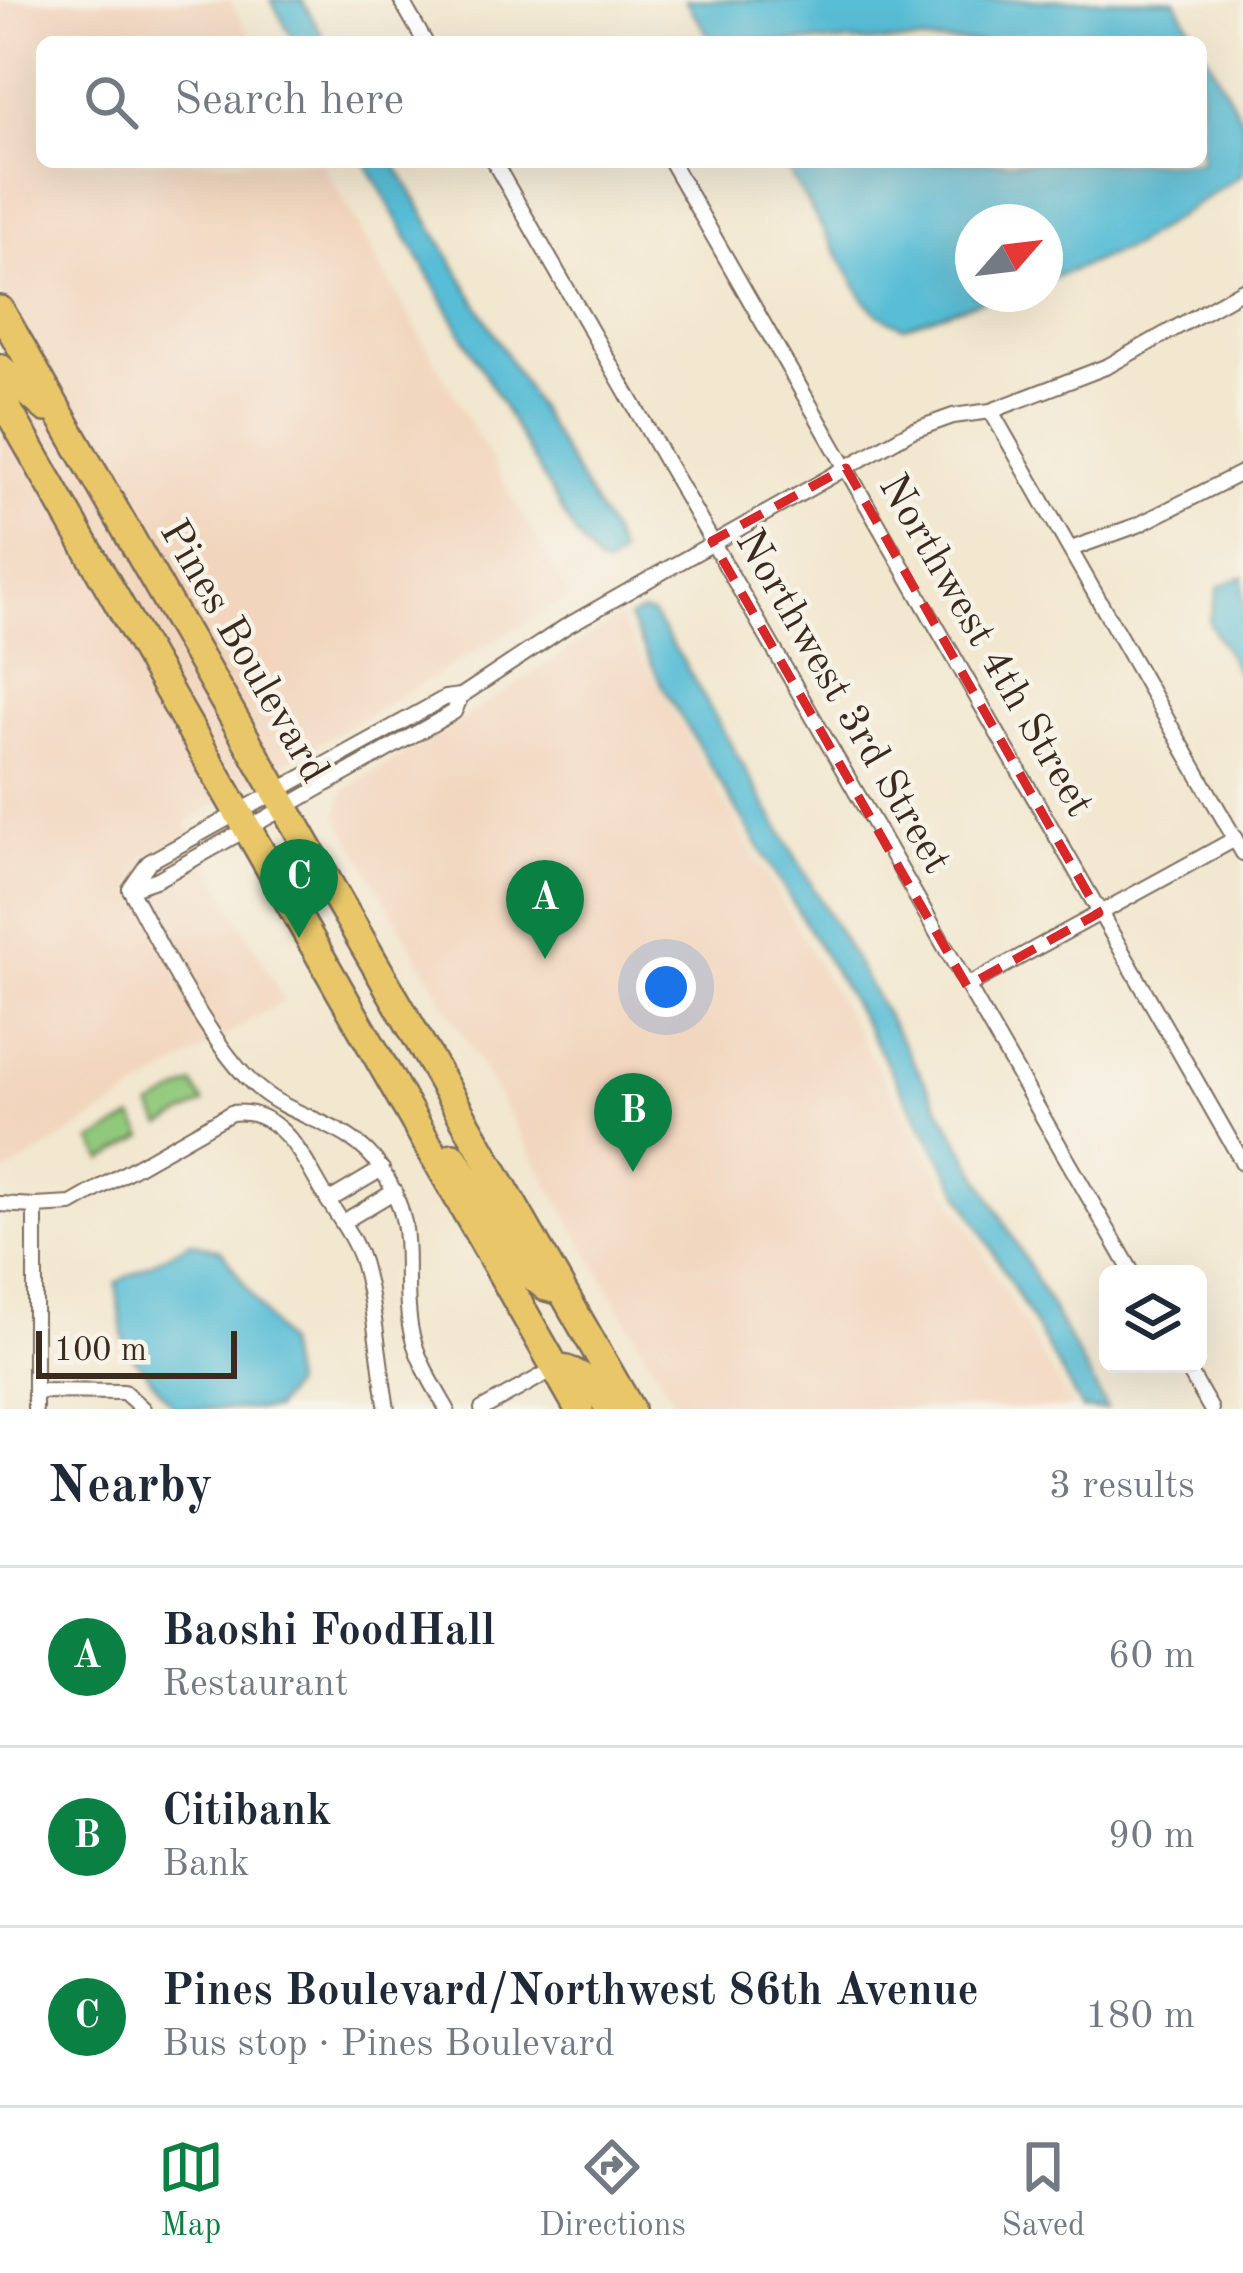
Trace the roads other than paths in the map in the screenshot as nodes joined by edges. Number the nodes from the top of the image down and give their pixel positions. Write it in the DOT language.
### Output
graph roads {
  1 [pos="401,0"];
  2 [pos="422,36"];
  3 [pos="497,168"];
  4 [pos="674,168"];
  5 [pos="1243,290"];
  6 [pos="4,320"];
  7 [pos="0,368"];
  8 [pos="0,396"];
  9 [pos="991,410"];
  10 [pos="64,422"];
  11 [pos="845,468"];
  12 [pos="1243,472"];
  13 [pos="712,541"];
  14 [pos="1071,549"];
  15 [pos="278,800"];
  16 [pos="243,818"];
  17 [pos="1234,839"];
  18 [pos="1243,853"];
  19 [pos="1099,914"];
  20 [pos="967,986"];
  21 [pos="412,1116"];
  22 [pos="1243,1162"];
  23 [pos="382,1169"];
  24 [pos="395,1191"];
  25 [pos="328,1201"];
  26 [pos="0,1204"];
  27 [pos="35,1206"];
  28 [pos="343,1222"];
  29 [pos="1128,1265"];
  30 [pos="562,1291"];
  31 [pos="556,1369"];
  32 [pos="1190,1373"];
  33 [pos="36,1391"];
  34 [pos="35,1409"];
  35 [pos="143,1409"];
  36 [pos="387,1409"];
  37 [pos="447,1409"];
  38 [pos="482,1409"];
  39 [pos="579,1409"];
  40 [pos="610,1409"];
  41 [pos="630,1409"];
  42 [pos="1211,1409"];
  1 -- 2 [label="street"];
  3 -- 13 [label="street, Northwest 3rd Street"];
  4 -- 11 [label="street, Northwest 4th Street"];
  5 -- 9 [label="street"];
  6 -- 10 [label="highway, Pines Boulevard"];
  7 -- 10 [label="highway"];
  8 -- 16 [label="highway, Pines Boulevard"];
  9 -- 11 [label="street"];
  9 -- 14 [label="street"];
  10 -- 15 [label="highway, Pines Boulevard"];
  11 -- 13 [label="street"];
  11 -- 19 [label="street, Northwest 4th Street"];
  12 -- 14 [label="street"];
  13 -- 15 [label="street"];
  13 -- 20 [label="street, Northwest 3rd Street"];
  14 -- 17 [label="street"];
  15 -- 16 [label="street"];
  15 -- 30 [label="highway, Pines Boulevard"];
  16 -- 21 [label="highway, Pines Boulevard"];
  16 -- 23 [label="street, Pines Boulevard"];
  17 -- 18 [label="street"];
  17 -- 19 [label="street"];
  19 -- 20 [label="street"];
  19 -- 22 [label="street, Northwest 4th Street"];
  20 -- 29 [label="street, Northwest 3rd Street"];
  21 -- 30 [label="highway"];
  21 -- 31 [label="highway, Pines Boulevard"];
  23 -- 24 [label="street"];
  23 -- 25 [label="street"];
  24 -- 28 [label="street"];
  24 -- 37 [label="street"];
  25 -- 27 [label="street"];
  25 -- 28 [label="street"];
  26 -- 27 [label="street"];
  27 -- 33 [label="street"];
  28 -- 36 [label="street"];
  30 -- 41 [label="highway, Pines Boulevard"];
  31 -- 38 [label="street"];
  31 -- 39 [label="highway, Pines Boulevard"];
  31 -- 40 [label="highway"];
  32 -- 42 [label="street"];
  33 -- 34 [label="street"];
  33 -- 35 [label="street"];
}
